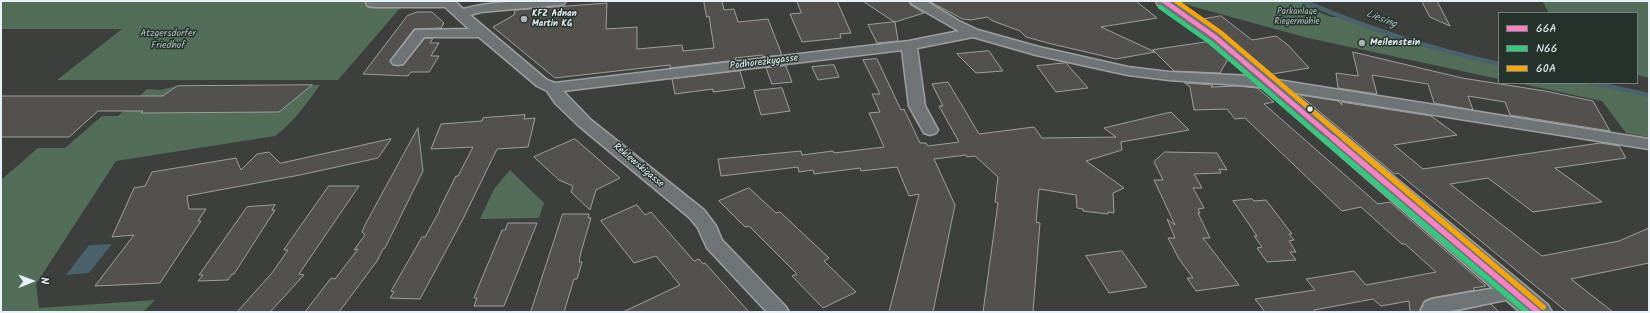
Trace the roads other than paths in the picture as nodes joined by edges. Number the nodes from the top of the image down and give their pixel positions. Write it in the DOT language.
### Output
graph roads {
  1 [pos="559,1"];
  2 [pos="917,1"];
  3 [pos="1164,1"];
  4 [pos="449,2"];
  5 [pos="373,3"];
  6 [pos="460,14"];
  7 [pos="483,33"];
  8 [pos="973,33"];
  9 [pos="908,46"];
  10 [pos="398,61"];
  11 [pos="1269,84"];
  12 [pos="553,88"];
  13 [pos="930,130"];
  14 [pos="1649,144"];
  15 [pos="1513,292"];
  16 [pos="779,312"];
  17 [pos="1430,312"];
  18 [pos="1538,312"];
  1 -- 6 [label="street"];
  2 -- 8 [label="street"];
  3 -- 11 [label="main road"];
  4 -- 5 [label="street, Reklewskigasse"];
  4 -- 6 [label="street, Reklewskigasse"];
  6 -- 7 [label="street, Reklewskigasse"];
  7 -- 10 [label="street"];
  7 -- 12 [label="street, Reklewskigasse"];
  8 -- 9 [label="street, Podhorezkygasse"];
  8 -- 11 [label="street"];
  9 -- 12 [label="street, Podhorezkygasse"];
  9 -- 13 [label="street"];
  11 -- 14 [label="street"];
  11 -- 15 [label="main road"];
  12 -- 16 [label="street, Reklewskigasse"];
  15 -- 17 [label="street"];
  15 -- 18 [label="main road"];
}
